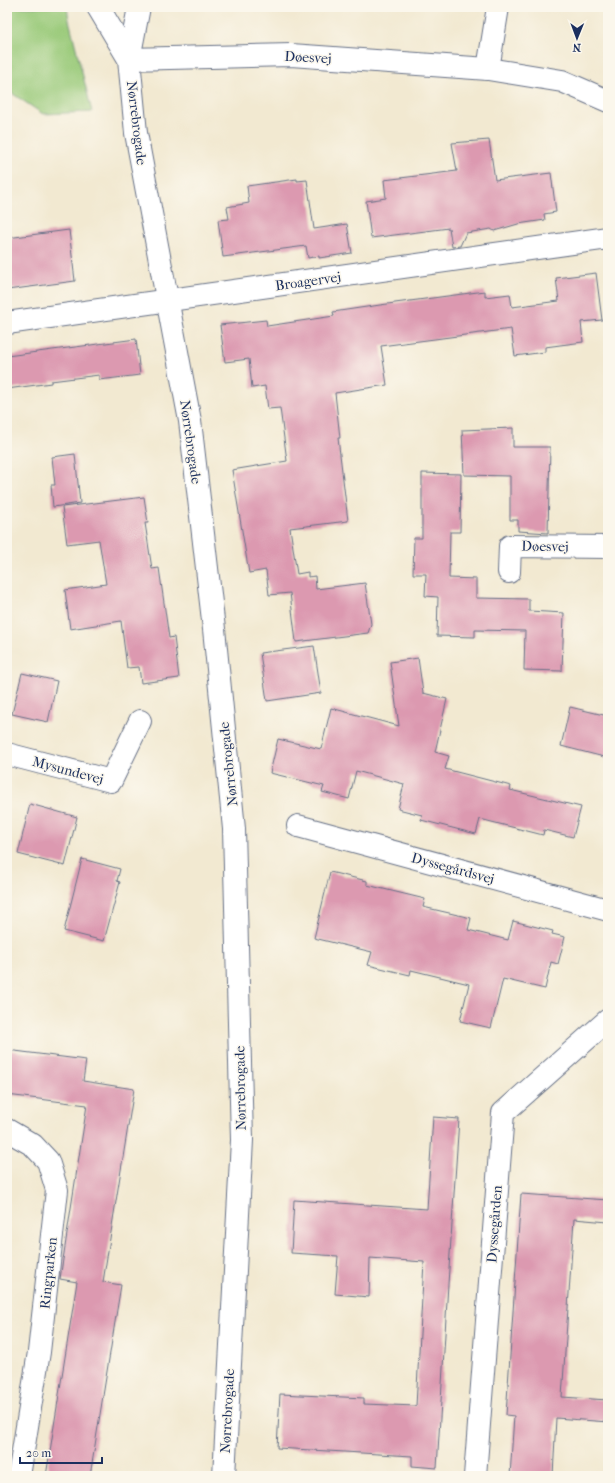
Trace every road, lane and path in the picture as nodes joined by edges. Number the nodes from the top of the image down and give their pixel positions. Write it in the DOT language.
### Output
graph roads {
  1 [pos="98,7"];
  2 [pos="139,7"];
  3 [pos="498,7"];
  4 [pos="129,59"];
  5 [pos="488,69"];
  6 [pos="608,101"];
  7 [pos="608,238"];
  8 [pos="167,300"];
  9 [pos="7,323"];
  10 [pos="608,547"];
  11 [pos="509,572"];
  12 [pos="140,721"];
  13 [pos="7,754"];
  14 [pos="298,826"];
  15 [pos="608,910"];
  16 [pos="608,1020"];
  17 [pos="7,1130"];
  18 [pos="16,1433"];
  19 [pos="19,1476"];
  20 [pos="224,1476"];
  21 [pos="475,1476"];
  1 -- 4 [label="street, Nørrebrogade"];
  2 -- 4 [label="street, Nørrebrogade"];
  3 -- 5 [label="street"];
  4 -- 5 [label="street, Døesvej"];
  4 -- 8 [label="street, Nørrebrogade"];
  5 -- 6 [label="street, Døesvej"];
  7 -- 8 [label="street, Broagervej"];
  8 -- 9 [label="street, Broagervej"];
  8 -- 20 [label="street, Nørrebrogade"];
  10 -- 11 [label="street, Døesvej"];
  12 -- 13 [label="street, Mysundevej"];
  14 -- 15 [label="street, Dyssegårdsvej"];
  16 -- 21 [label="street, Dyssegården"];
  17 -- 18 [label="street, Ringparken"];
  18 -- 19 [label="street, Ringparken"];
}
